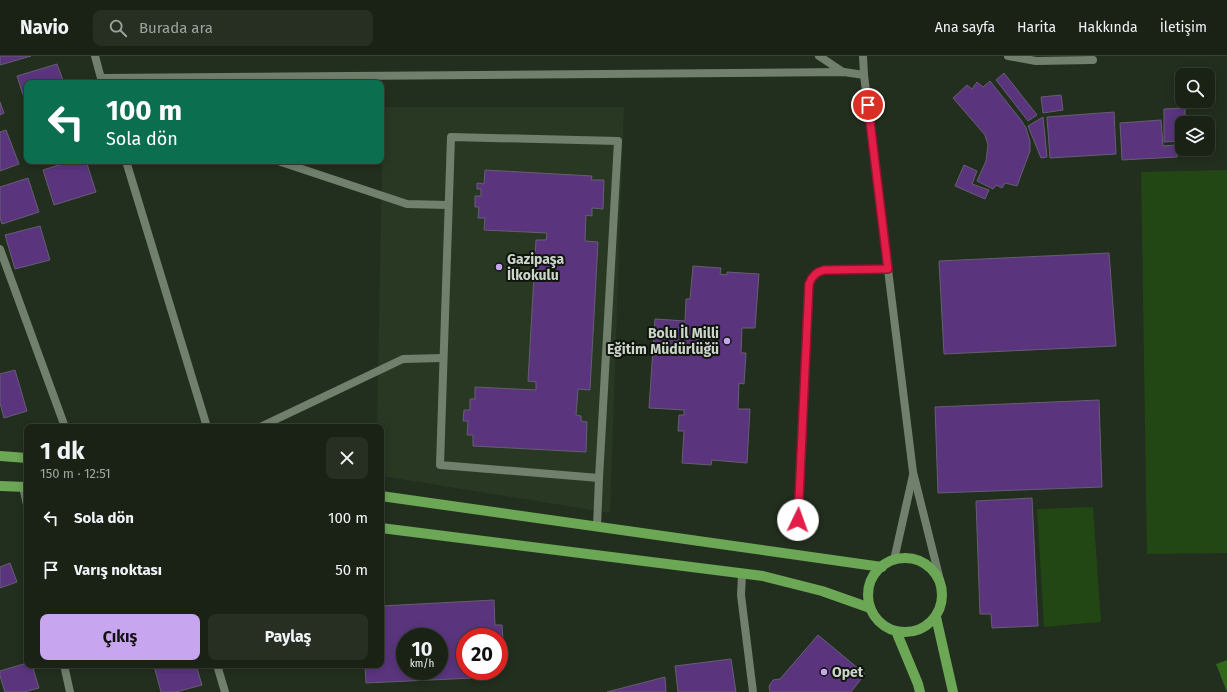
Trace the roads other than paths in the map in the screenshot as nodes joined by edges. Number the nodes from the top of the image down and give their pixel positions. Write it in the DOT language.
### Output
graph roads {
  1 [pos="95,56"];
  2 [pos="819,56"];
  3 [pos="863,56"];
  4 [pos="1008,56"];
  5 [pos="1093,60"];
  6 [pos="844,72"];
  7 [pos="864,75"];
  8 [pos="102,80"];
  9 [pos="127,164"];
  10 [pos="287,164"];
  11 [pos="448,205"];
  12 [pos="0,249"];
  13 [pos="888,269"];
  14 [pos="443,358"];
  15 [pos="64,424"];
  16 [pos="206,424"];
  17 [pos="266,424"];
  18 [pos="0,456"];
  19 [pos="24,458"];
  20 [pos="913,472"];
  21 [pos="599,478"];
  22 [pos="0,486"];
  23 [pos="24,487"];
  24 [pos="384,496"];
  25 [pos="798,520"];
  26 [pos="597,526"];
  27 [pos="384,528"];
  28 [pos="894,560"];
  29 [pos="882,566"];
  30 [pos="742,574"];
  31 [pos="940,580"];
  32 [pos="870,608"];
  33 [pos="936,617"];
  34 [pos="896,631"];
  35 [pos="65,668"];
  36 [pos="218,668"];
  37 [pos="70,692"];
  38 [pos="226,692"];
  39 [pos="753,692"];
  40 [pos="920,692"];
  41 [pos="953,692"];
  1 -- 8 [label="street"];
  2 -- 6 [label="street"];
  3 -- 7 [label="street"];
  4 -- 5 [label="street"];
  6 -- 7 [label="street"];
  6 -- 8 [label="street"];
  7 -- 13 [label="street"];
  9 -- 16 [label="street"];
  10 -- 11 [label="street"];
  11 -- 14 [label="street"];
  11 -- 21 [label="street"];
  12 -- 15 [label="street"];
  13 -- 20 [label="street"];
  13 -- 25 [label="street"];
  14 -- 17 [label="street"];
  14 -- 21 [label="street"];
  18 -- 19 [label="main road"];
  20 -- 28 [label="street"];
  20 -- 31 [label="street"];
  21 -- 26 [label="street"];
  22 -- 23 [label="main road"];
  24 -- 26 [label="main road"];
  26 -- 29 [label="main road"];
  27 -- 30 [label="main road"];
  28 -- 29 [label="main road"];
  28 -- 31 [label="main road"];
  29 -- 32 [label="main road"];
  30 -- 32 [label="main road"];
  30 -- 39 [label="street"];
  31 -- 33 [label="main road"];
  32 -- 34 [label="main road"];
  33 -- 34 [label="main road"];
  33 -- 41 [label="main road"];
  34 -- 40 [label="main road"];
  35 -- 37 [label="street"];
  36 -- 38 [label="street"];
}
